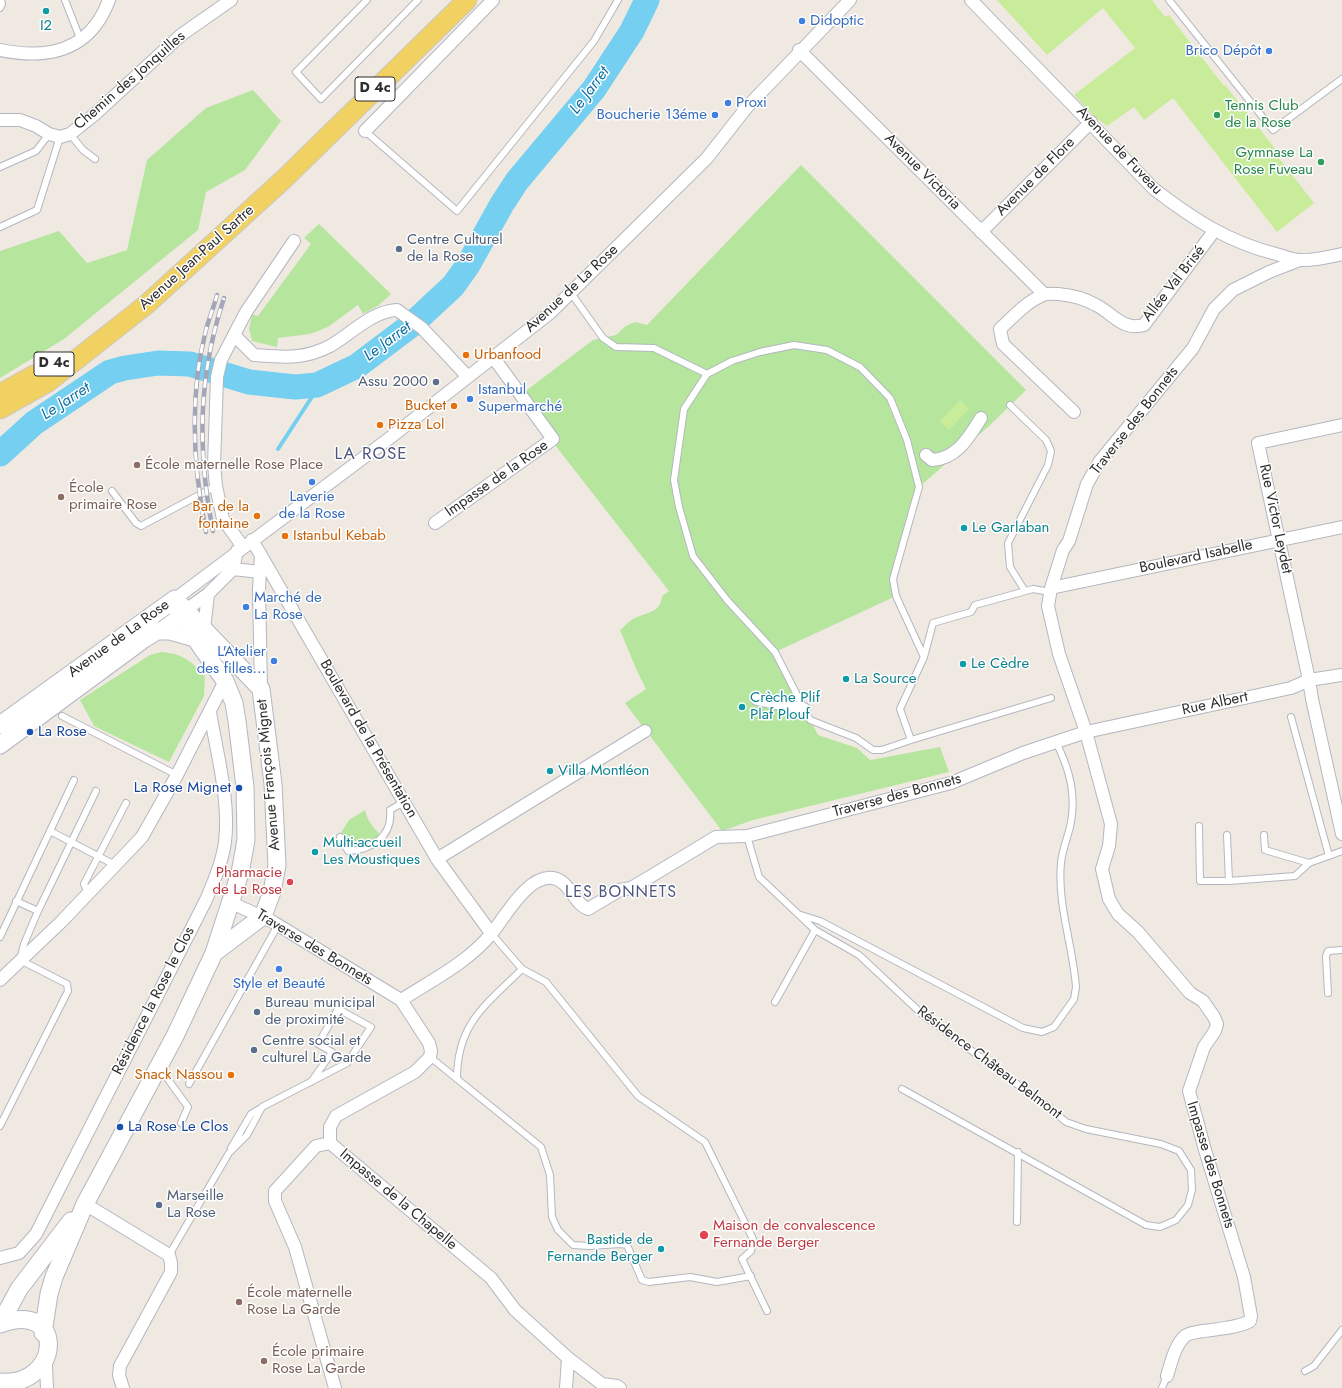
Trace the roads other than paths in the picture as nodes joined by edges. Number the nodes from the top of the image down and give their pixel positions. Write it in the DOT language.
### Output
graph roads {
  1 [pos="1,0"];
  2 [pos="72,0"];
  3 [pos="108,0"];
  4 [pos="231,0"];
  5 [pos="367,0"];
  6 [pos="418,0"];
  7 [pos="453,0"];
  8 [pos="467,0"];
  9 [pos="493,0"];
  10 [pos="618,0"];
  11 [pos="850,0"];
  12 [pos="971,0"];
  13 [pos="1169,0"];
  14 [pos="66,3"];
  15 [pos="0,8"];
  16 [pos="81,41"];
  17 [pos="0,50"];
  18 [pos="799,50"];
  19 [pos="1342,79"];
  20 [pos="0,120"];
  21 [pos="1091,122"];
  22 [pos="365,131"];
  23 [pos="60,135"];
  24 [pos="95,159"];
  25 [pos="0,167"];
  26 [pos="284,179"];
  27 [pos="0,227"];
  28 [pos="1214,231"];
  29 [pos="981,232"];
  30 [pos="294,241"];
  31 [pos="1342,254"];
  32 [pos="1300,260"];
  33 [pos="571,293"];
  34 [pos="1044,294"];
  35 [pos="107,334"];
  36 [pos="234,335"];
  37 [pos="493,356"];
  38 [pos="707,374"];
  39 [pos="468,377"];
  40 [pos="0,394"];
  41 [pos="1010,405"];
  42 [pos="0,410"];
  43 [pos="1074,412"];
  44 [pos="981,418"];
  45 [pos="1342,425"];
  46 [pos="926,455"];
  47 [pos="216,486"];
  48 [pos="112,491"];
  49 [pos="435,523"];
  50 [pos="1342,527"];
  51 [pos="1279,540"];
  52 [pos="244,546"];
  53 [pos="261,555"];
  54 [pos="233,569"];
  55 [pos="260,572"];
  56 [pos="1050,590"];
  57 [pos="1025,591"];
  58 [pos="208,594"];
  59 [pos="177,606"];
  60 [pos="157,630"];
  61 [pos="199,634"];
  62 [pos="924,657"];
  63 [pos="1342,675"];
  64 [pos="1309,680"];
  65 [pos="225,681"];
  66 [pos="261,690"];
  67 [pos="1050,698"];
  68 [pos="757,699"];
  69 [pos="804,708"];
  70 [pos="210,712"];
  71 [pos="62,716"];
  72 [pos="1291,718"];
  73 [pos="0,725"];
  74 [pos="645,731"];
  75 [pos="1086,732"];
  76 [pos="910,740"];
  77 [pos="1056,742"];
  78 [pos="0,744"];
  79 [pos="177,775"];
  80 [pos="74,780"];
  81 [pos="96,790"];
  82 [pos="404,802"];
  83 [pos="126,803"];
  84 [pos="1199,826"];
  85 [pos="50,831"];
  86 [pos="1342,834"];
  87 [pos="1227,835"];
  88 [pos="1264,835"];
  89 [pos="747,836"];
  90 [pos="340,837"];
  91 [pos="71,842"];
  92 [pos="1342,851"];
  93 [pos="99,855"];
  94 [pos="1329,856"];
  95 [pos="437,859"];
  96 [pos="1309,863"];
  97 [pos="115,865"];
  98 [pos="1229,881"];
  99 [pos="88,893"];
  100 [pos="16,901"];
  101 [pos="232,903"];
  102 [pos="38,911"];
  103 [pos="799,914"];
  104 [pos="271,921"];
  105 [pos="815,930"];
  106 [pos="492,933"];
  107 [pos="0,937"];
  108 [pos="1342,950"];
  109 [pos="214,953"];
  110 [pos="20,960"];
  111 [pos="522,969"];
  112 [pos="0,980"];
  113 [pos="1328,993"];
  114 [pos="401,1000"];
  115 [pos="775,1002"];
  116 [pos="430,1057"];
  117 [pos="159,1067"];
  118 [pos="457,1079"];
  119 [pos="311,1082"];
  120 [pos="189,1084"];
  121 [pos="902,1089"];
  122 [pos="181,1123"];
  123 [pos="0,1126"];
  124 [pos="330,1143"];
  125 [pos="1018,1152"];
  126 [pos="85,1204"];
  127 [pos="1017,1222"];
  128 [pos="168,1255"];
  129 [pos="0,1258"];
  130 [pos="750,1276"];
  131 [pos="767,1311"];
  132 [pos="0,1324"];
  133 [pos="1342,1330"];
  134 [pos="43,1333"];
  135 [pos="568,1358"];
  136 [pos="46,1367"];
  137 [pos="1305,1371"];
  138 [pos="1167,1376"];
  139 [pos="0,1382"];
  140 [pos="603,1386"];
  141 [pos="20,1387"];
  142 [pos="47,1388"];
  143 [pos="123,1388"];
  144 [pos="335,1388"];
  145 [pos="566,1388"];
  146 [pos="620,1388"];
  147 [pos="1162,1388"];
  1 -- 15 [label="lane"];
  2 -- 14 [label="lane"];
  3 -- 16 [label="street"];
  4 -- 23 [label="street, Chemin des Jonquilles"];
  5 -- 6 [label="lane"];
  7 -- 26 [label="main road, Avenue Jean-Paul Sartre / D 4c"];
  8 -- 26 [label="main road, Avenue Jean-Paul Sartre / D 4c"];
  9 -- 22 [label="street"];
  10 -- 22 [label="lane"];
  11 -- 18 [label="street, Avenue de La Rose"];
  12 -- 21 [label="street, Avenue de Fuveau"];
  13 -- 19 [label="lane"];
  14 -- 16 [label="lane"];
  16 -- 17 [label="street"];
  18 -- 29 [label="street, Avenue Victoria"];
  18 -- 33 [label="street, Avenue de La Rose"];
  20 -- 23 [label="street"];
  21 -- 28 [label="street, Avenue de Fuveau"];
  21 -- 29 [label="street, Avenue de Flore"];
  23 -- 24 [label="lane"];
  23 -- 25 [label="lane"];
  23 -- 27 [label="lane"];
  26 -- 35 [label="main road, Avenue Jean-Paul Sartre / D 4c"];
  28 -- 32 [label="street, Avenue de Fuveau"];
  28 -- 34 [label="street, Allée Val Brisé"];
  29 -- 34 [label="street, Avenue Victoria"];
  30 -- 36 [label="street, Boulevard de la Présentation"];
  31 -- 32 [label="street, Avenue de Fuveau"];
  32 -- 56 [label="street, Traverse des Bonnets"];
  33 -- 37 [label="street, Avenue de La Rose"];
  33 -- 38 [label="lane"];
  34 -- 43 [label="street"];
  35 -- 40 [label="main road, Avenue Jean-Paul Sartre / D 4c"];
  35 -- 42 [label="main road, Avenue Jean-Paul Sartre / D 4c"];
  36 -- 39 [label="street"];
  36 -- 47 [label="street, Boulevard de la Présentation"];
  37 -- 39 [label="street, Avenue de La Rose"];
  37 -- 49 [label="street, Impasse de la Rose"];
  38 -- 62 [label="lane"];
  38 -- 69 [label="lane"];
  39 -- 52 [label="street, Avenue de La Rose"];
  41 -- 57 [label="lane"];
  44 -- 46 [label="street"];
  45 -- 51 [label="street, Rue Victor Leydet"];
  47 -- 48 [label="lane"];
  47 -- 52 [label="street, Boulevard de la Présentation"];
  50 -- 51 [label="street, Boulevard Isabelle"];
  51 -- 56 [label="street, Boulevard Isabelle"];
  51 -- 64 [label="street, Rue Victor Leydet"];
  52 -- 53 [label="street, Boulevard de la Présentation"];
  52 -- 54 [label="street"];
  52 -- 59 [label="street, Avenue de La Rose"];
  53 -- 55 [label="street, Avenue François Mignet"];
  53 -- 82 [label="street, Boulevard de la Présentation"];
  54 -- 55 [label="street"];
  54 -- 58 [label="street, Avenue de La Rose"];
  55 -- 66 [label="street, Avenue François Mignet"];
  56 -- 57 [label="lane"];
  56 -- 75 [label="street, Traverse des Bonnets"];
  57 -- 62 [label="lane"];
  58 -- 59 [label="street, Avenue de La Rose"];
  58 -- 61 [label="street"];
  59 -- 60 [label="street, Avenue de La Rose"];
  59 -- 61 [label="street, Avenue François Mignet"];
  59 -- 73 [label="street, Avenue de La Rose"];
  60 -- 61 [label="street, Avenue de La Rose"];
  60 -- 78 [label="street, Avenue de La Rose"];
  61 -- 65 [label="street, Avenue François Mignet"];
  61 -- 66 [label="street, Avenue François Mignet"];
  62 -- 76 [label="lane"];
  63 -- 64 [label="street, Rue Albert"];
  64 -- 75 [label="street, Rue Albert"];
  64 -- 86 [label="street, Rue Victor Leydet"];
  65 -- 70 [label="street"];
  65 -- 101 [label="street, Avenue François Mignet"];
  66 -- 104 [label="street, Avenue François Mignet"];
  67 -- 76 [label="lane"];
  68 -- 69 [label="street"];
  69 -- 76 [label="lane"];
  70 -- 79 [label="street"];
  70 -- 129 [label="street, Résidence la Rose le Clos"];
  71 -- 79 [label="lane"];
  72 -- 94 [label="lane"];
  74 -- 95 [label="street"];
  75 -- 77 [label="street, Traverse des Bonnets"];
  75 -- 138 [label="street, Impasse des Bonnets"];
  77 -- 89 [label="street, Traverse des Bonnets"];
  77 -- 103 [label="lane, Résidence Château Belmont"];
  79 -- 97 [label="street"];
  80 -- 85 [label="lane"];
  81 -- 91 [label="lane"];
  82 -- 90 [label="lane"];
  82 -- 95 [label="street, Boulevard de la Présentation"];
  83 -- 93 [label="lane"];
  84 -- 98 [label="lane"];
  85 -- 91 [label="lane"];
  85 -- 100 [label="lane"];
  87 -- 98 [label="lane"];
  88 -- 96 [label="lane"];
  89 -- 103 [label="lane, Résidence Château Belmont"];
  89 -- 106 [label="street, Traverse des Bonnets"];
  91 -- 93 [label="lane"];
  91 -- 102 [label="lane"];
  92 -- 94 [label="lane"];
  93 -- 97 [label="lane"];
  93 -- 99 [label="lane"];
  94 -- 96 [label="lane"];
  95 -- 106 [label="street, Boulevard de la Présentation"];
  96 -- 98 [label="lane"];
  97 -- 99 [label="street"];
  99 -- 110 [label="street"];
  100 -- 102 [label="lane"];
  100 -- 107 [label="lane"];
  101 -- 104 [label="street, Traverse des Bonnets"];
  101 -- 109 [label="street, Avenue François Mignet"];
  102 -- 110 [label="lane"];
  103 -- 105 [label="lane, Résidence Château Belmont"];
  104 -- 109 [label="street, Avenue François Mignet"];
  104 -- 114 [label="street, Traverse des Bonnets"];
  104 -- 120 [label="lane"];
  105 -- 115 [label="lane"];
  105 -- 125 [label="lane, Résidence Château Belmont"];
  106 -- 111 [label="lane"];
  106 -- 114 [label="street, Traverse des Bonnets"];
  108 -- 113 [label="lane"];
  109 -- 117 [label="street, Avenue François Mignet"];
  110 -- 112 [label="street"];
  110 -- 123 [label="lane"];
  111 -- 118 [label="lane"];
  111 -- 130 [label="lane"];
  114 -- 116 [label="street"];
  116 -- 118 [label="lane"];
  116 -- 124 [label="street, Impasse de la Chapelle"];
  117 -- 122 [label="lane"];
  117 -- 126 [label="street, Avenue François Mignet"];
  118 -- 130 [label="lane"];
  119 -- 119 [label="lane"];
  119 -- 128 [label="lane"];
  121 -- 125 [label="lane, Résidence Château Belmont"];
  124 -- 135 [label="street, Impasse de la Chapelle"];
  124 -- 144 [label="street"];
  125 -- 127 [label="lane"];
  126 -- 128 [label="street"];
  126 -- 132 [label="street, Avenue François Mignet"];
  126 -- 134 [label="street, Avenue François Mignet"];
  128 -- 143 [label="street"];
  130 -- 131 [label="lane"];
  132 -- 134 [label="street"];
  133 -- 137 [label="lane"];
  134 -- 136 [label="street"];
  135 -- 140 [label="street, Impasse de la Chapelle"];
  135 -- 145 [label="street"];
  136 -- 141 [label="street"];
  136 -- 142 [label="street"];
  138 -- 147 [label="lane"];
  139 -- 141 [label="street"];
  140 -- 146 [label="street, Impasse de la Chapelle"];
}
